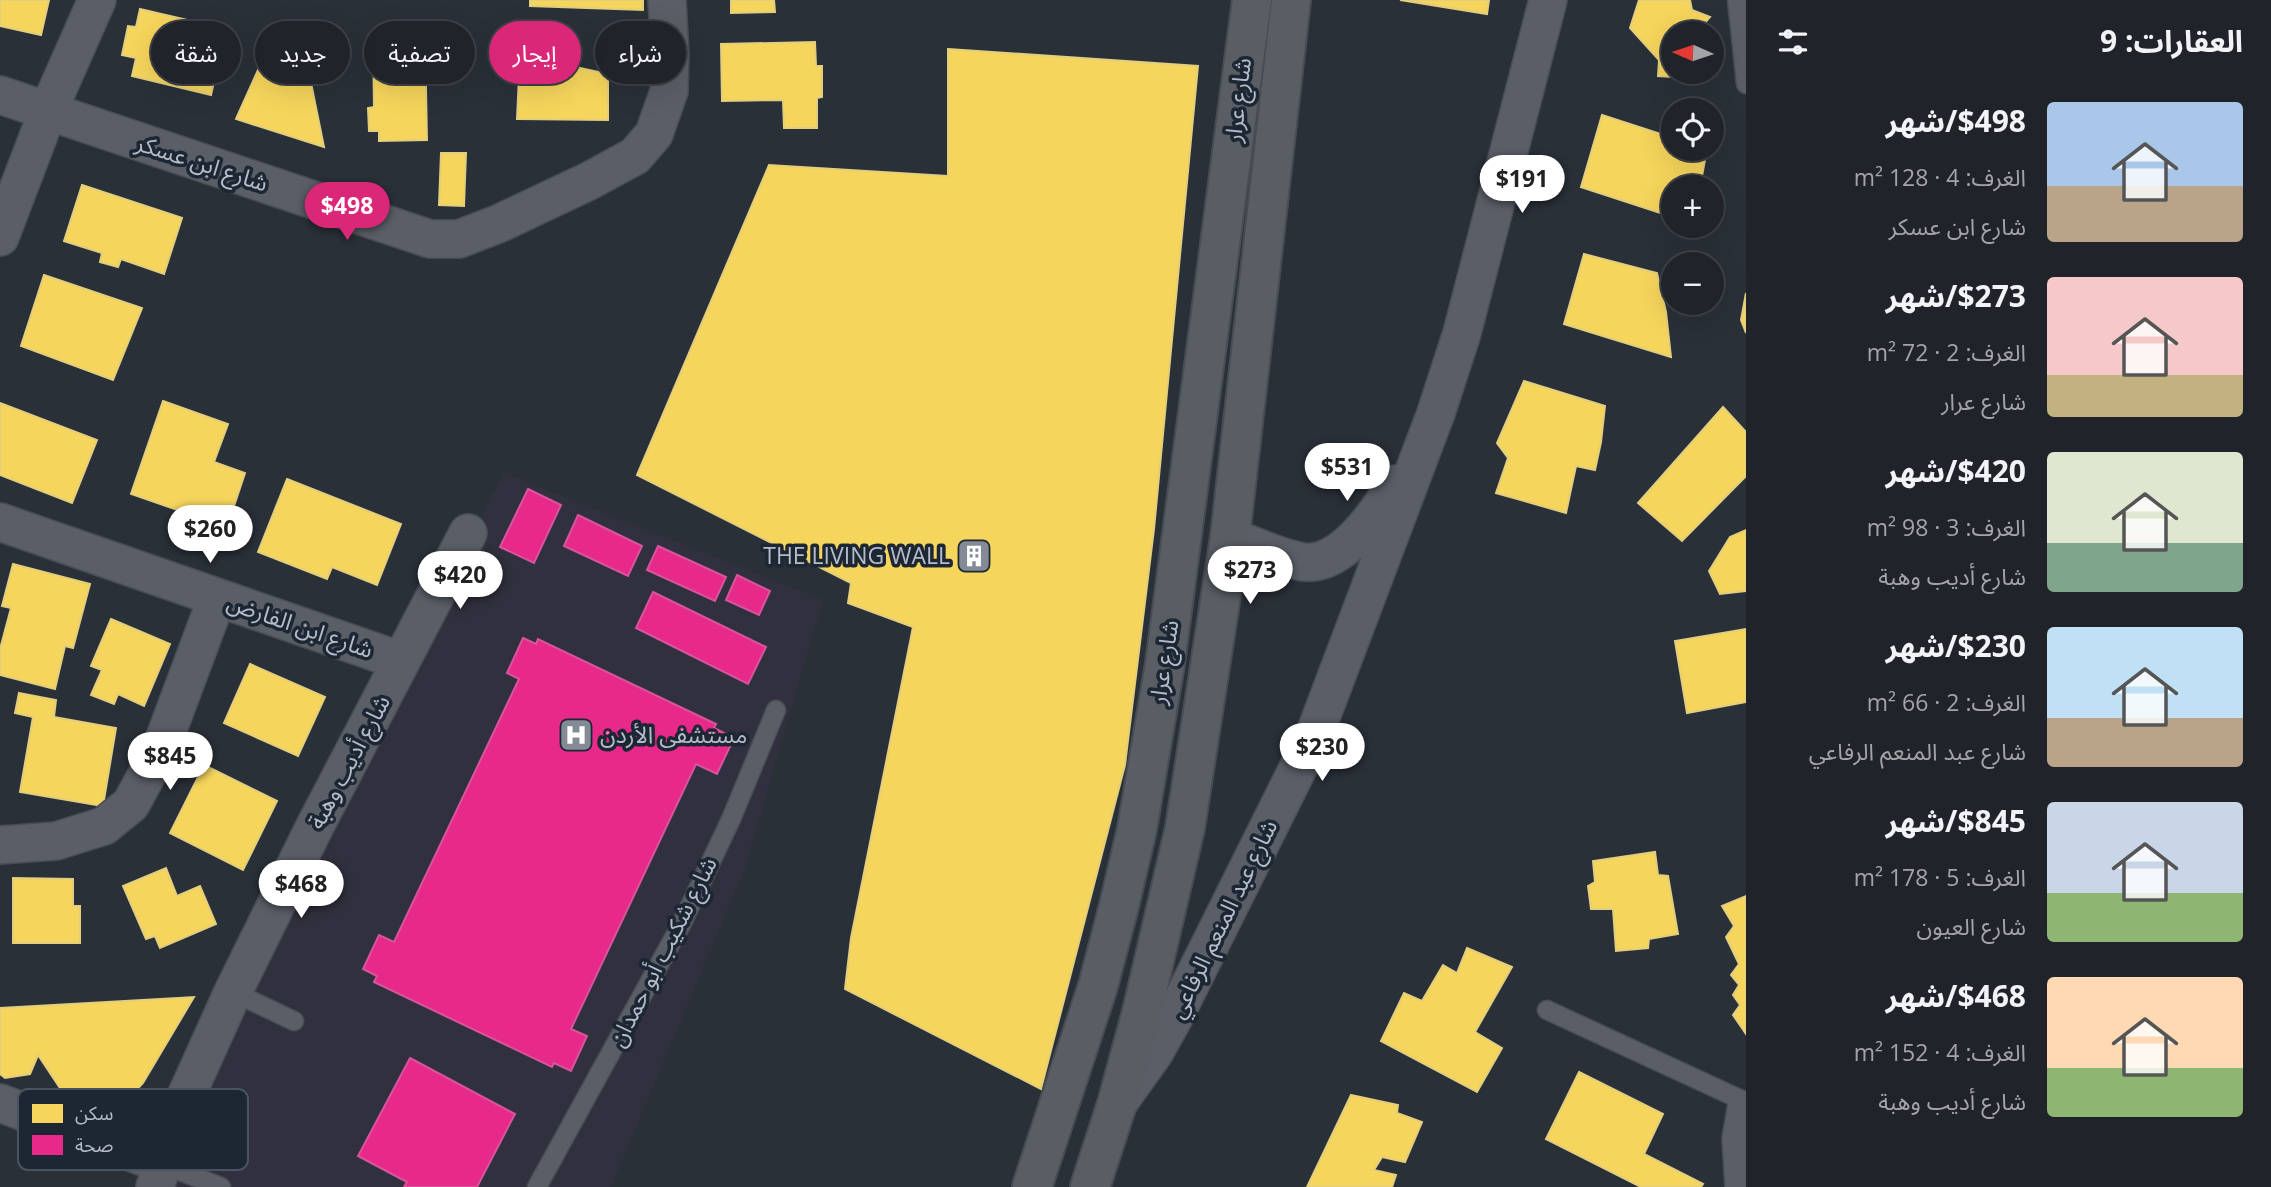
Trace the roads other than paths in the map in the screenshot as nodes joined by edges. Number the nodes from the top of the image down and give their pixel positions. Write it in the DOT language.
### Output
graph roads {
  1 [pos="97,0"];
  2 [pos="667,0"];
  3 [pos="1252,0"];
  4 [pos="1292,0"];
  5 [pos="1548,0"];
  6 [pos="1737,0"];
  7 [pos="1746,84"];
  8 [pos="0,95"];
  9 [pos="48,111"];
  10 [pos="0,237"];
  11 [pos="1436,413"];
  12 [pos="0,522"];
  13 [pos="468,533"];
  14 [pos="1230,537"];
  15 [pos="217,598"];
  16 [pos="401,661"];
  17 [pos="776,710"];
  18 [pos="0,845"];
  19 [pos="233,992"];
  20 [pos="1546,1010"];
  21 [pos="294,1021"];
  22 [pos="189,1089"];
  23 [pos="1746,1102"];
  24 [pos="0,1103"];
  25 [pos="1117,1104"];
  26 [pos="1746,1110"];
  27 [pos="18,1111"];
  28 [pos="159,1175"];
  29 [pos="221,1187"];
  30 [pos="537,1187"];
  31 [pos="1032,1187"];
  32 [pos="1090,1187"];
  33 [pos="1744,1187"];
  1 -- 9 [label="street"];
  2 -- 9 [label="street, شارع ابن عسكر"];
  3 -- 31 [label="main road, شارع عرار"];
  4 -- 14 [label="main road, شارع عرار"];
  5 -- 11 [label="street, شارع عبد المنعم الرفاعي"];
  6 -- 7 [label="lane"];
  8 -- 9 [label="street, شارع ابن عسكر"];
  9 -- 10 [label="street"];
  11 -- 14 [label="street, شارع عبد المنعم الرفاعي"];
  11 -- 25 [label="street, شارع عبد المنعم الرفاعي"];
  12 -- 15 [label="street, شارع ابن الفارض"];
  13 -- 16 [label="street, شارع أديب وهبة"];
  14 -- 25 [label="main road, شارع عرار"];
  15 -- 16 [label="street, شارع ابن الفارض"];
  15 -- 18 [label="street"];
  16 -- 19 [label="street, شارع أديب وهبة"];
  17 -- 30 [label="lane, شارع شكيب أبو حمدان"];
  19 -- 21 [label="lane"];
  19 -- 22 [label="street, شارع أديب وهبة"];
  20 -- 23 [label="lane"];
  24 -- 27 [label="street"];
  25 -- 32 [label="main road, شارع عرار"];
  26 -- 33 [label="street"];
  28 -- 29 [label="lane"];
}
